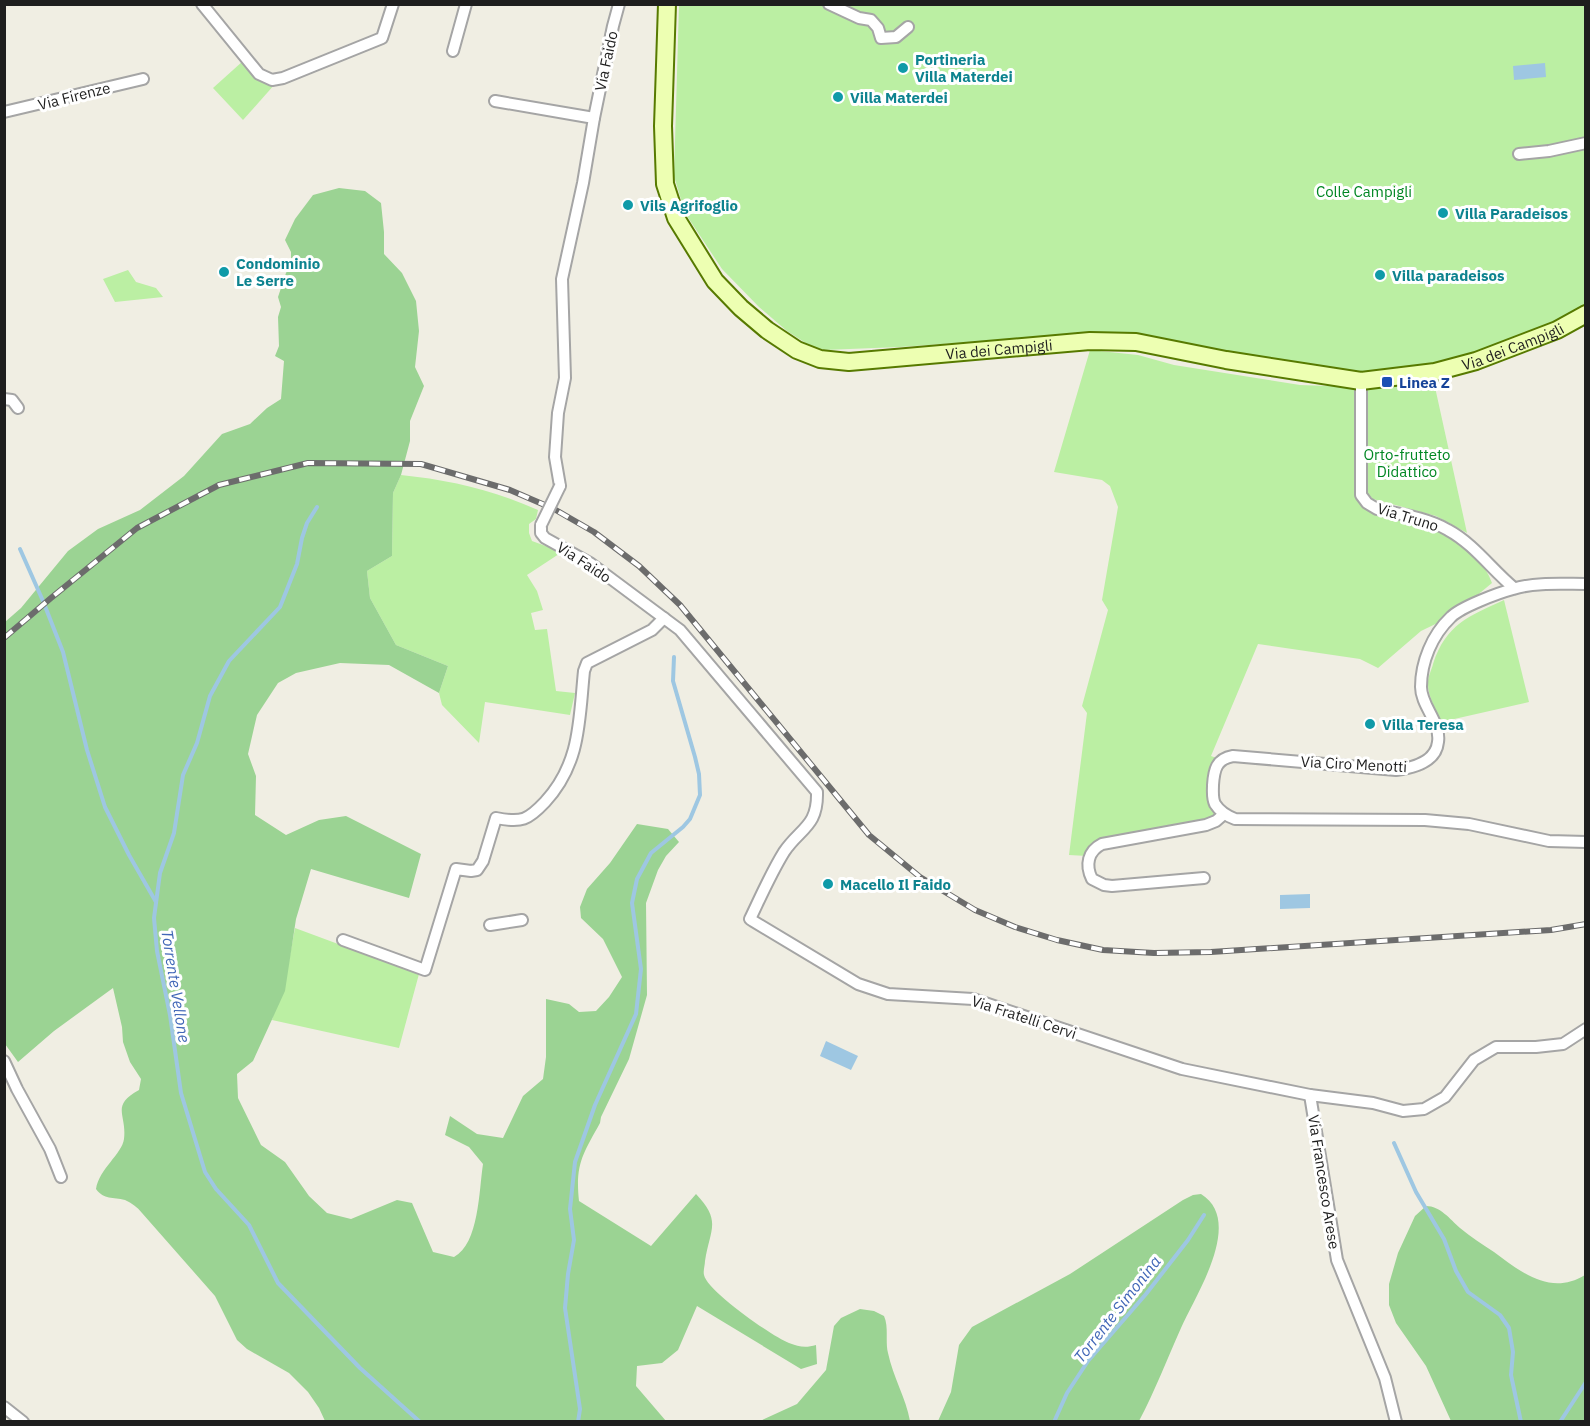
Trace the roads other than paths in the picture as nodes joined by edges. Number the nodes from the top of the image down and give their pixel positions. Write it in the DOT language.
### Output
graph roads {
  1 [pos="202,4"];
  2 [pos="393,4"];
  3 [pos="466,4"];
  4 [pos="620,4"];
  5 [pos="667,4"];
  6 [pos="829,4"];
  7 [pos="908,27"];
  8 [pos="453,51"];
  9 [pos="143,79"];
  10 [pos="495,101"];
  11 [pos="4,112"];
  12 [pos="594,118"];
  13 [pos="1586,143"];
  14 [pos="1519,154"];
  15 [pos="1586,314"];
  16 [pos="1361,381"];
  17 [pos="4,399"];
  18 [pos="18,408"];
  19 [pos="1586,584"];
  20 [pos="1514,588"];
  21 [pos="664,618"];
  22 [pos="1224,814"];
  23 [pos="1586,842"];
  24 [pos="1204,878"];
  25 [pos="750,919"];
  26 [pos="522,920"];
  27 [pos="490,925"];
  28 [pos="343,940"];
  29 [pos="1586,1029"];
  30 [pos="4,1061"];
  31 [pos="1310,1095"];
  32 [pos="61,1177"];
  33 [pos="4,1407"];
  34 [pos="23,1422"];
  35 [pos="1396,1422"];
  1 -- 2 [label="street"];
  3 -- 8 [label="street"];
  4 -- 12 [label="street, Via Faido"];
  5 -- 16 [label="street, Via dei Campigli"];
  6 -- 7 [label="street"];
  9 -- 11 [label="street, Via Firenze"];
  10 -- 12 [label="street"];
  12 -- 21 [label="street, Via Faido, bridge"];
  13 -- 14 [label="street"];
  15 -- 16 [label="street, Via dei Campigli"];
  16 -- 20 [label="street, Via Truno"];
  17 -- 18 [label="street"];
  19 -- 20 [label="street, Via Ciro Menotti"];
  20 -- 22 [label="street, Via Ciro Menotti"];
  21 -- 25 [label="street, Via Faido"];
  21 -- 28 [label="street"];
  22 -- 23 [label="street"];
  22 -- 24 [label="street"];
  25 -- 31 [label="street, Via Fratelli Cervi"];
  26 -- 27 [label="street"];
  29 -- 31 [label="street, Via Francesco Arese"];
  30 -- 32 [label="street"];
  31 -- 35 [label="street, Via Francesco Arese"];
  33 -- 34 [label="street"];
}
